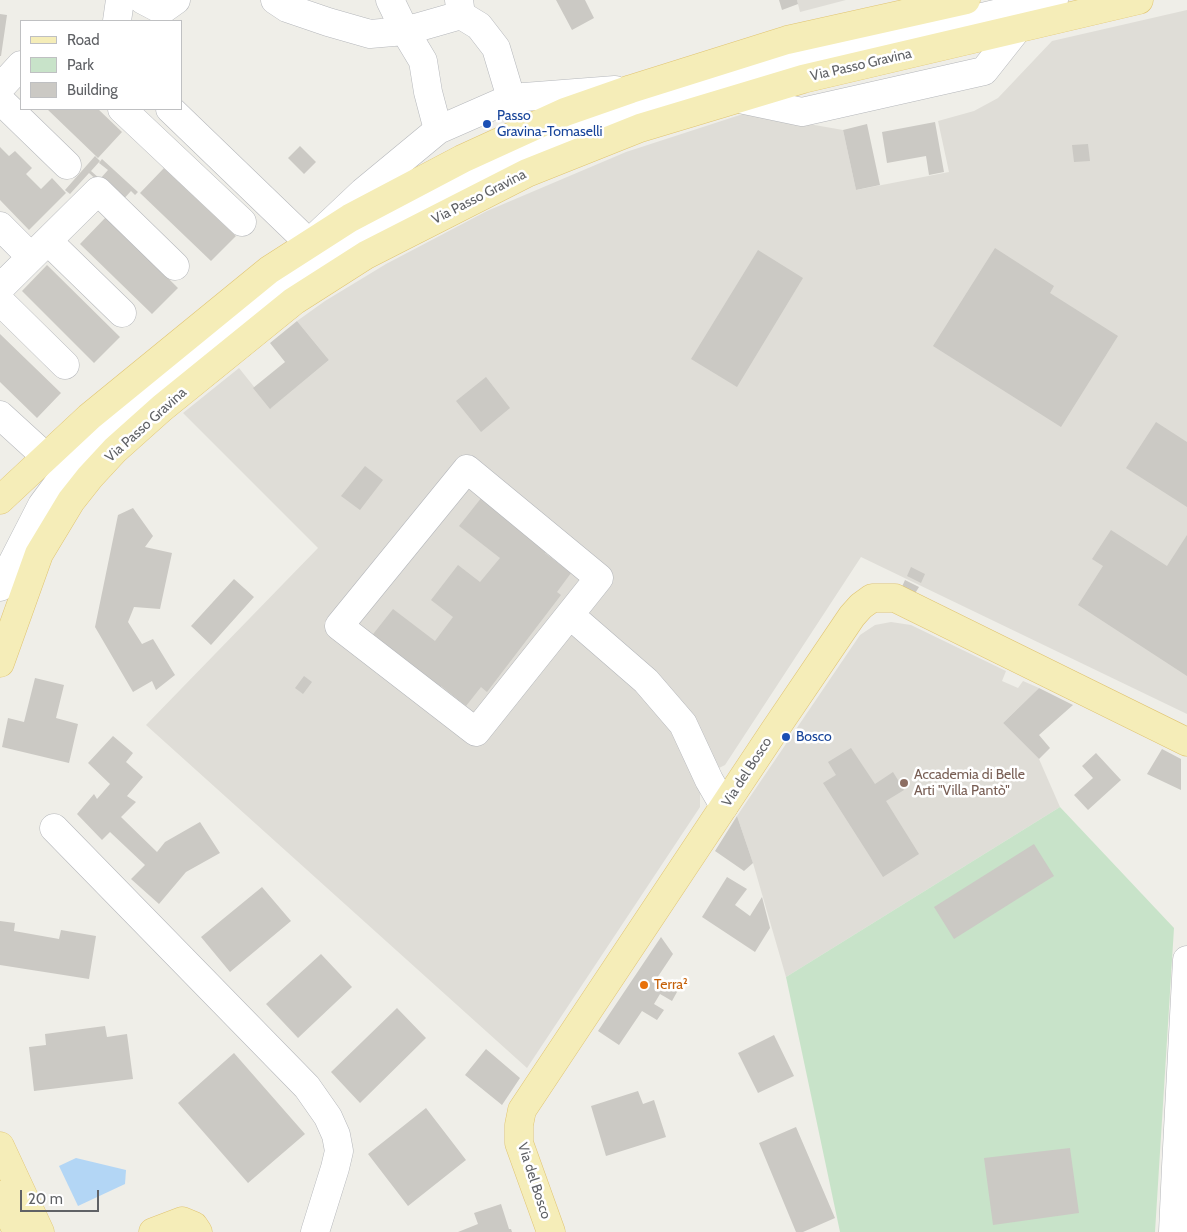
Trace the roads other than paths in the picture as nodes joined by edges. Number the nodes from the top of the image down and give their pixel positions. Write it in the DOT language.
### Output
graph roads {
  1 [pos="120,0"];
  2 [pos="143,0"];
  3 [pos="176,0"];
  4 [pos="276,0"];
  5 [pos="390,0"];
  6 [pos="966,0"];
  7 [pos="1054,0"];
  8 [pos="1138,0"];
  9 [pos="460,7"];
  10 [pos="117,20"];
  11 [pos="405,31"];
  12 [pos="20,66"];
  13 [pos="0,88"];
  14 [pos="631,89"];
  15 [pos="511,98"];
  16 [pos="0,100"];
  17 [pos="123,110"];
  18 [pos="171,110"];
  19 [pos="438,130"];
  20 [pos="67,165"];
  21 [pos="242,222"];
  22 [pos="0,226"];
  23 [pos="308,243"];
  24 [pos="39,249"];
  25 [pos="175,266"];
  26 [pos="0,288"];
  27 [pos="0,301"];
  28 [pos="122,313"];
  29 [pos="65,365"];
  30 [pos="0,415"];
  31 [pos="46,457"];
  32 [pos="5,488"];
  33 [pos="0,588"];
  34 [pos="570,615"];
  35 [pos="0,663"];
  36 [pos="1187,742"];
  37 [pos="724,806"];
  38 [pos="54,828"];
  39 [pos="1187,960"];
  40 [pos="0,1146"];
  41 [pos="1182,1170"];
  42 [pos="0,1195"];
  43 [pos="17,1232"];
  44 [pos="40,1232"];
  45 [pos="153,1232"];
  46 [pos="198,1232"];
  47 [pos="315,1232"];
  48 [pos="551,1232"];
  49 [pos="1173,1232"];
  1 -- 10 [label="street"];
  2 -- 3 [label="street"];
  4 -- 11 [label="street"];
  5 -- 11 [label="street"];
  6 -- 14 [label="main road"];
  7 -- 33 [label="street"];
  8 -- 35 [label="main road, Via Passo Gravina"];
  9 -- 11 [label="street"];
  9 -- 15 [label="street"];
  11 -- 19 [label="street"];
  12 -- 13 [label="street"];
  14 -- 15 [label="street"];
  14 -- 23 [label="main road"];
  15 -- 19 [label="street"];
  16 -- 20 [label="street"];
  17 -- 21 [label="street"];
  18 -- 23 [label="street"];
  19 -- 23 [label="street"];
  22 -- 24 [label="street"];
  23 -- 31 [label="main road"];
  24 -- 25 [label="street"];
  24 -- 26 [label="street"];
  24 -- 28 [label="street"];
  27 -- 29 [label="street"];
  30 -- 31 [label="street"];
  31 -- 32 [label="main road"];
  34 -- 34 [label="street"];
  34 -- 37 [label="street"];
  36 -- 37 [label="main road, Via del Bosco"];
  37 -- 48 [label="main road, Via del Bosco"];
  38 -- 47 [label="street"];
  39 -- 41 [label="street"];
  40 -- 44 [label="main road"];
  41 -- 49 [label="street"];
  42 -- 43 [label="main road"];
  45 -- 46 [label="main road"];
}
